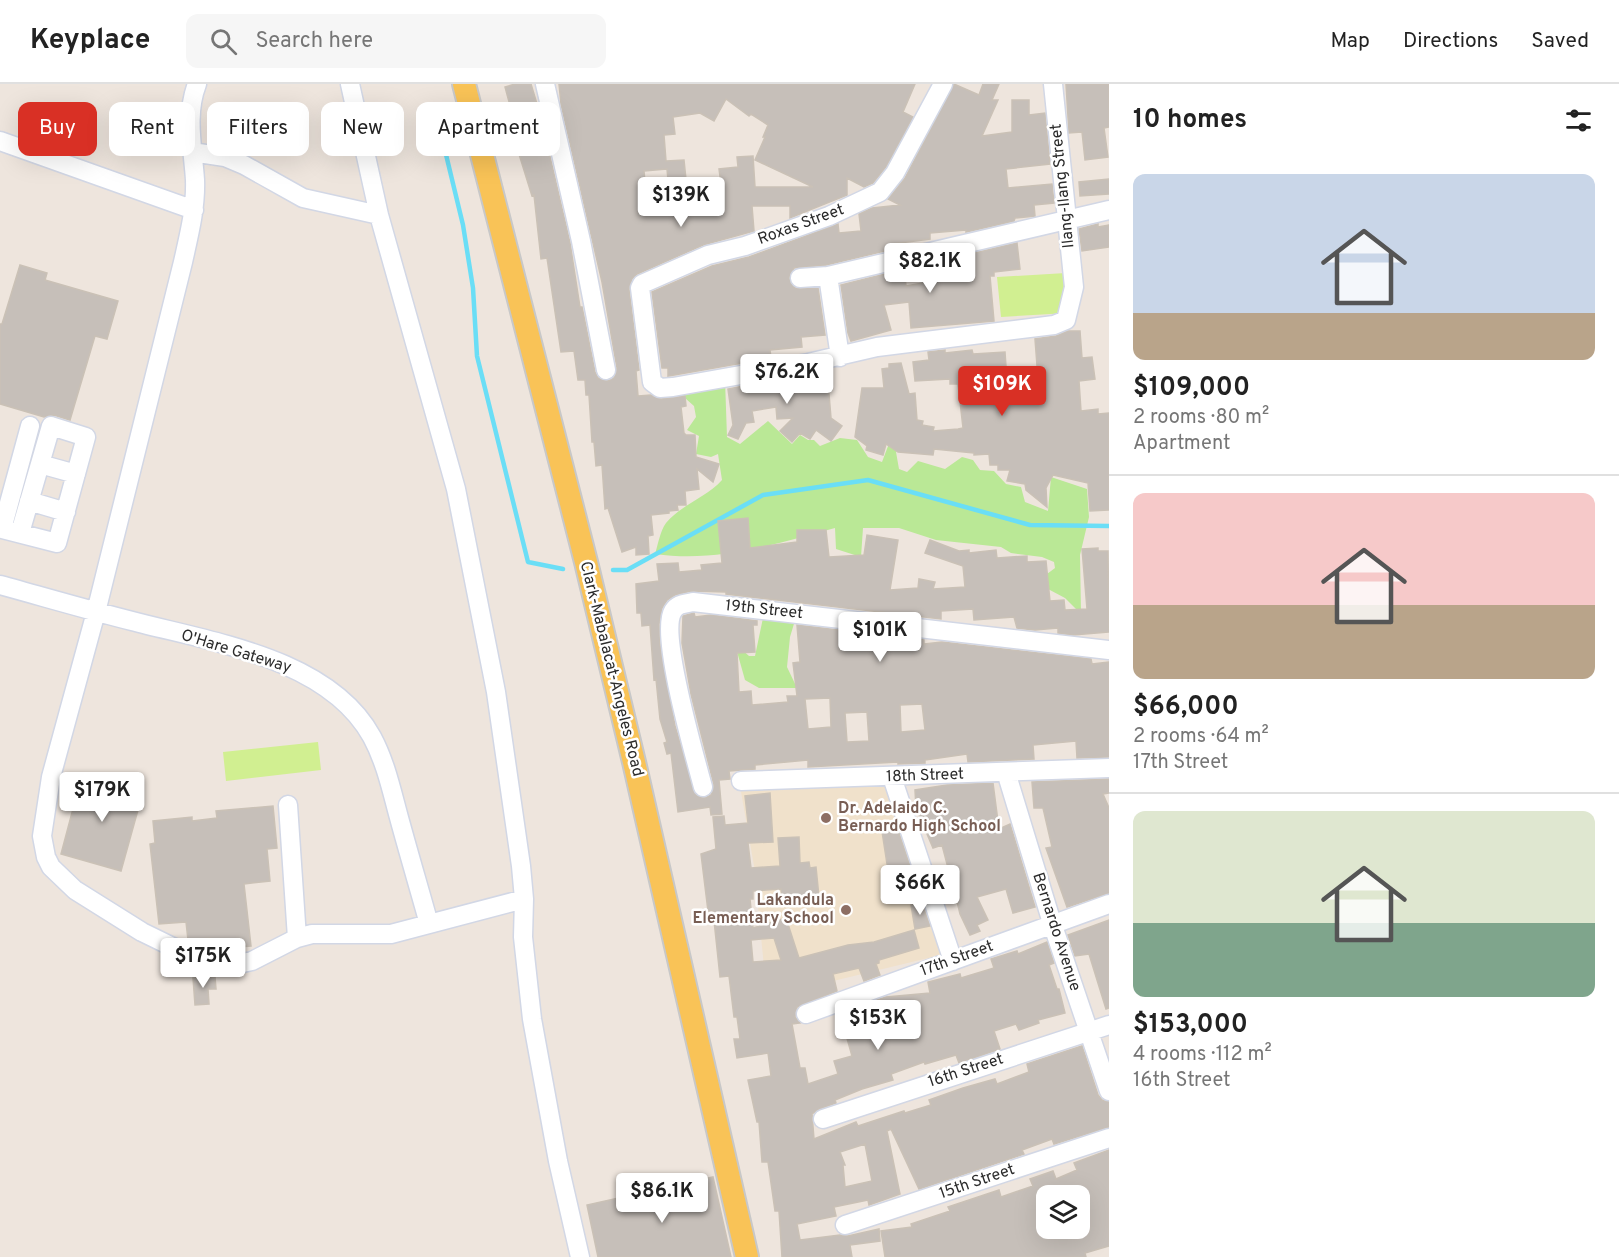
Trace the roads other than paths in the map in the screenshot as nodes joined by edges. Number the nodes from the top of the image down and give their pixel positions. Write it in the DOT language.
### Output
graph roads {
  1 [pos="197,84"];
  2 [pos="350,84"];
  3 [pos="464,84"];
  4 [pos="545,84"];
  5 [pos="943,84"];
  6 [pos="1053,84"];
  7 [pos="192,102"];
  8 [pos="0,141"];
  9 [pos="195,153"];
  10 [pos="192,156"];
  11 [pos="194,210"];
  12 [pos="1109,210"];
  13 [pos="379,215"];
  14 [pos="1066,219"];
  15 [pos="828,276"];
  16 [pos="800,278"];
  17 [pos="840,357"];
  18 [pos="606,370"];
  19 [pos="30,426"];
  20 [pos="40,464"];
  21 [pos="76,474"];
  22 [pos="30,501"];
  23 [pos="66,512"];
  24 [pos="1,531"];
  25 [pos="20,533"];
  26 [pos="0,585"];
  27 [pos="96,612"];
  28 [pos="1109,650"];
  29 [pos="1109,768"];
  30 [pos="1006,772"];
  31 [pos="892,777"];
  32 [pos="741,781"];
  33 [pos="703,787"];
  34 [pos="288,805"];
  35 [pos="524,899"];
  36 [pos="1109,904"];
  37 [pos="1052,923"];
  38 [pos="429,924"];
  39 [pos="297,938"];
  40 [pos="953,961"];
  41 [pos="806,1014"];
  42 [pos="1109,1025"];
  43 [pos="1090,1031"];
  44 [pos="1109,1091"];
  45 [pos="823,1119"];
  46 [pos="1109,1138"];
  47 [pos="845,1225"];
  48 [pos="580,1257"];
  49 [pos="747,1257"];
  1 -- 7 [label="street"];
  2 -- 13 [label="street"];
  3 -- 49 [label="main road, Clark-Mabalacat-Angeles Road"];
  4 -- 18 [label="street"];
  5 -- 17 [label="street, Roxas Street"];
  6 -- 14 [label="street, Ilang-Ilang Street"];
  8 -- 11 [label="street"];
  9 -- 13 [label="street"];
  10 -- 11 [label="street"];
  11 -- 27 [label="street"];
  12 -- 14 [label="street"];
  13 -- 35 [label="street"];
  14 -- 15 [label="street"];
  14 -- 17 [label="street, Ilang-Ilang Street"];
  15 -- 16 [label="street"];
  15 -- 17 [label="street"];
  19 -- 24 [label="street"];
  20 -- 21 [label="street"];
  20 -- 21 [label="street"];
  20 -- 22 [label="street"];
  21 -- 23 [label="street"];
  22 -- 23 [label="street"];
  22 -- 25 [label="street"];
  23 -- 25 [label="street"];
  24 -- 25 [label="street"];
  26 -- 27 [label="street, O'Hare Gateway"];
  27 -- 38 [label="street, O'Hare Gateway"];
  27 -- 39 [label="street"];
  28 -- 33 [label="street, 19th Street"];
  29 -- 30 [label="street, 18th Street"];
  30 -- 31 [label="street, 18th Street"];
  30 -- 37 [label="street, Bernardo Avenue"];
  31 -- 32 [label="street, 18th Street"];
  31 -- 40 [label="street"];
  34 -- 39 [label="street"];
  35 -- 38 [label="street"];
  35 -- 48 [label="street"];
  36 -- 37 [label="street, 17th Street"];
  37 -- 40 [label="street, 17th Street"];
  37 -- 43 [label="street, Bernardo Avenue"];
  38 -- 39 [label="street"];
  40 -- 41 [label="street, 17th Street"];
  42 -- 43 [label="street, 16th Street"];
  43 -- 44 [label="street, Bernardo Avenue"];
  43 -- 45 [label="street, 16th Street"];
  46 -- 47 [label="street, 15th Street"];
}
